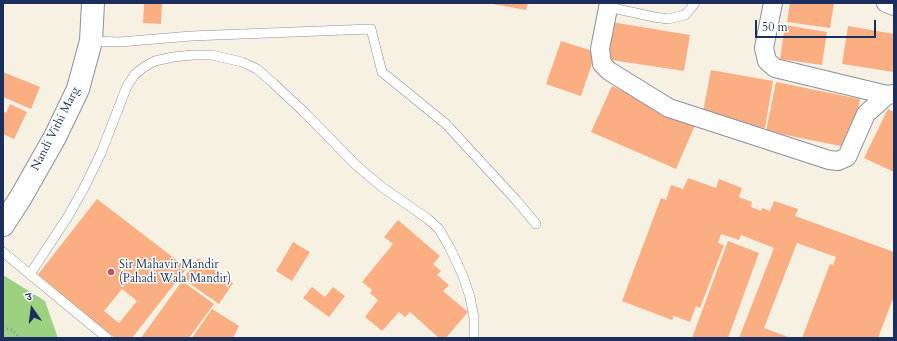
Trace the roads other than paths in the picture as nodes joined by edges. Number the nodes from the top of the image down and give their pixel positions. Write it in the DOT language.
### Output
graph roads {
  1 [pos="93,3"];
  2 [pos="695,3"];
  3 [pos="773,3"];
  4 [pos="886,3"];
  5 [pos="608,5"];
  6 [pos="894,6"];
  7 [pos="91,41"];
  8 [pos="890,95"];
  9 [pos="536,224"];
  10 [pos="3,225"];
  11 [pos="3,252"];
  12 [pos="30,274"];
  13 [pos="107,338"];
  14 [pos="474,338"];
  1 -- 7 [label="street, Nandi Vithi Marg"];
  2 -- 5 [label="lane"];
  3 -- 8 [label="street"];
  4 -- 6 [label="street"];
  5 -- 8 [label="street"];
  7 -- 9 [label="lane"];
  7 -- 10 [label="street, Nandi Vithi Marg"];
  11 -- 12 [label="lane"];
  12 -- 13 [label="lane"];
  12 -- 14 [label="lane"];
}
